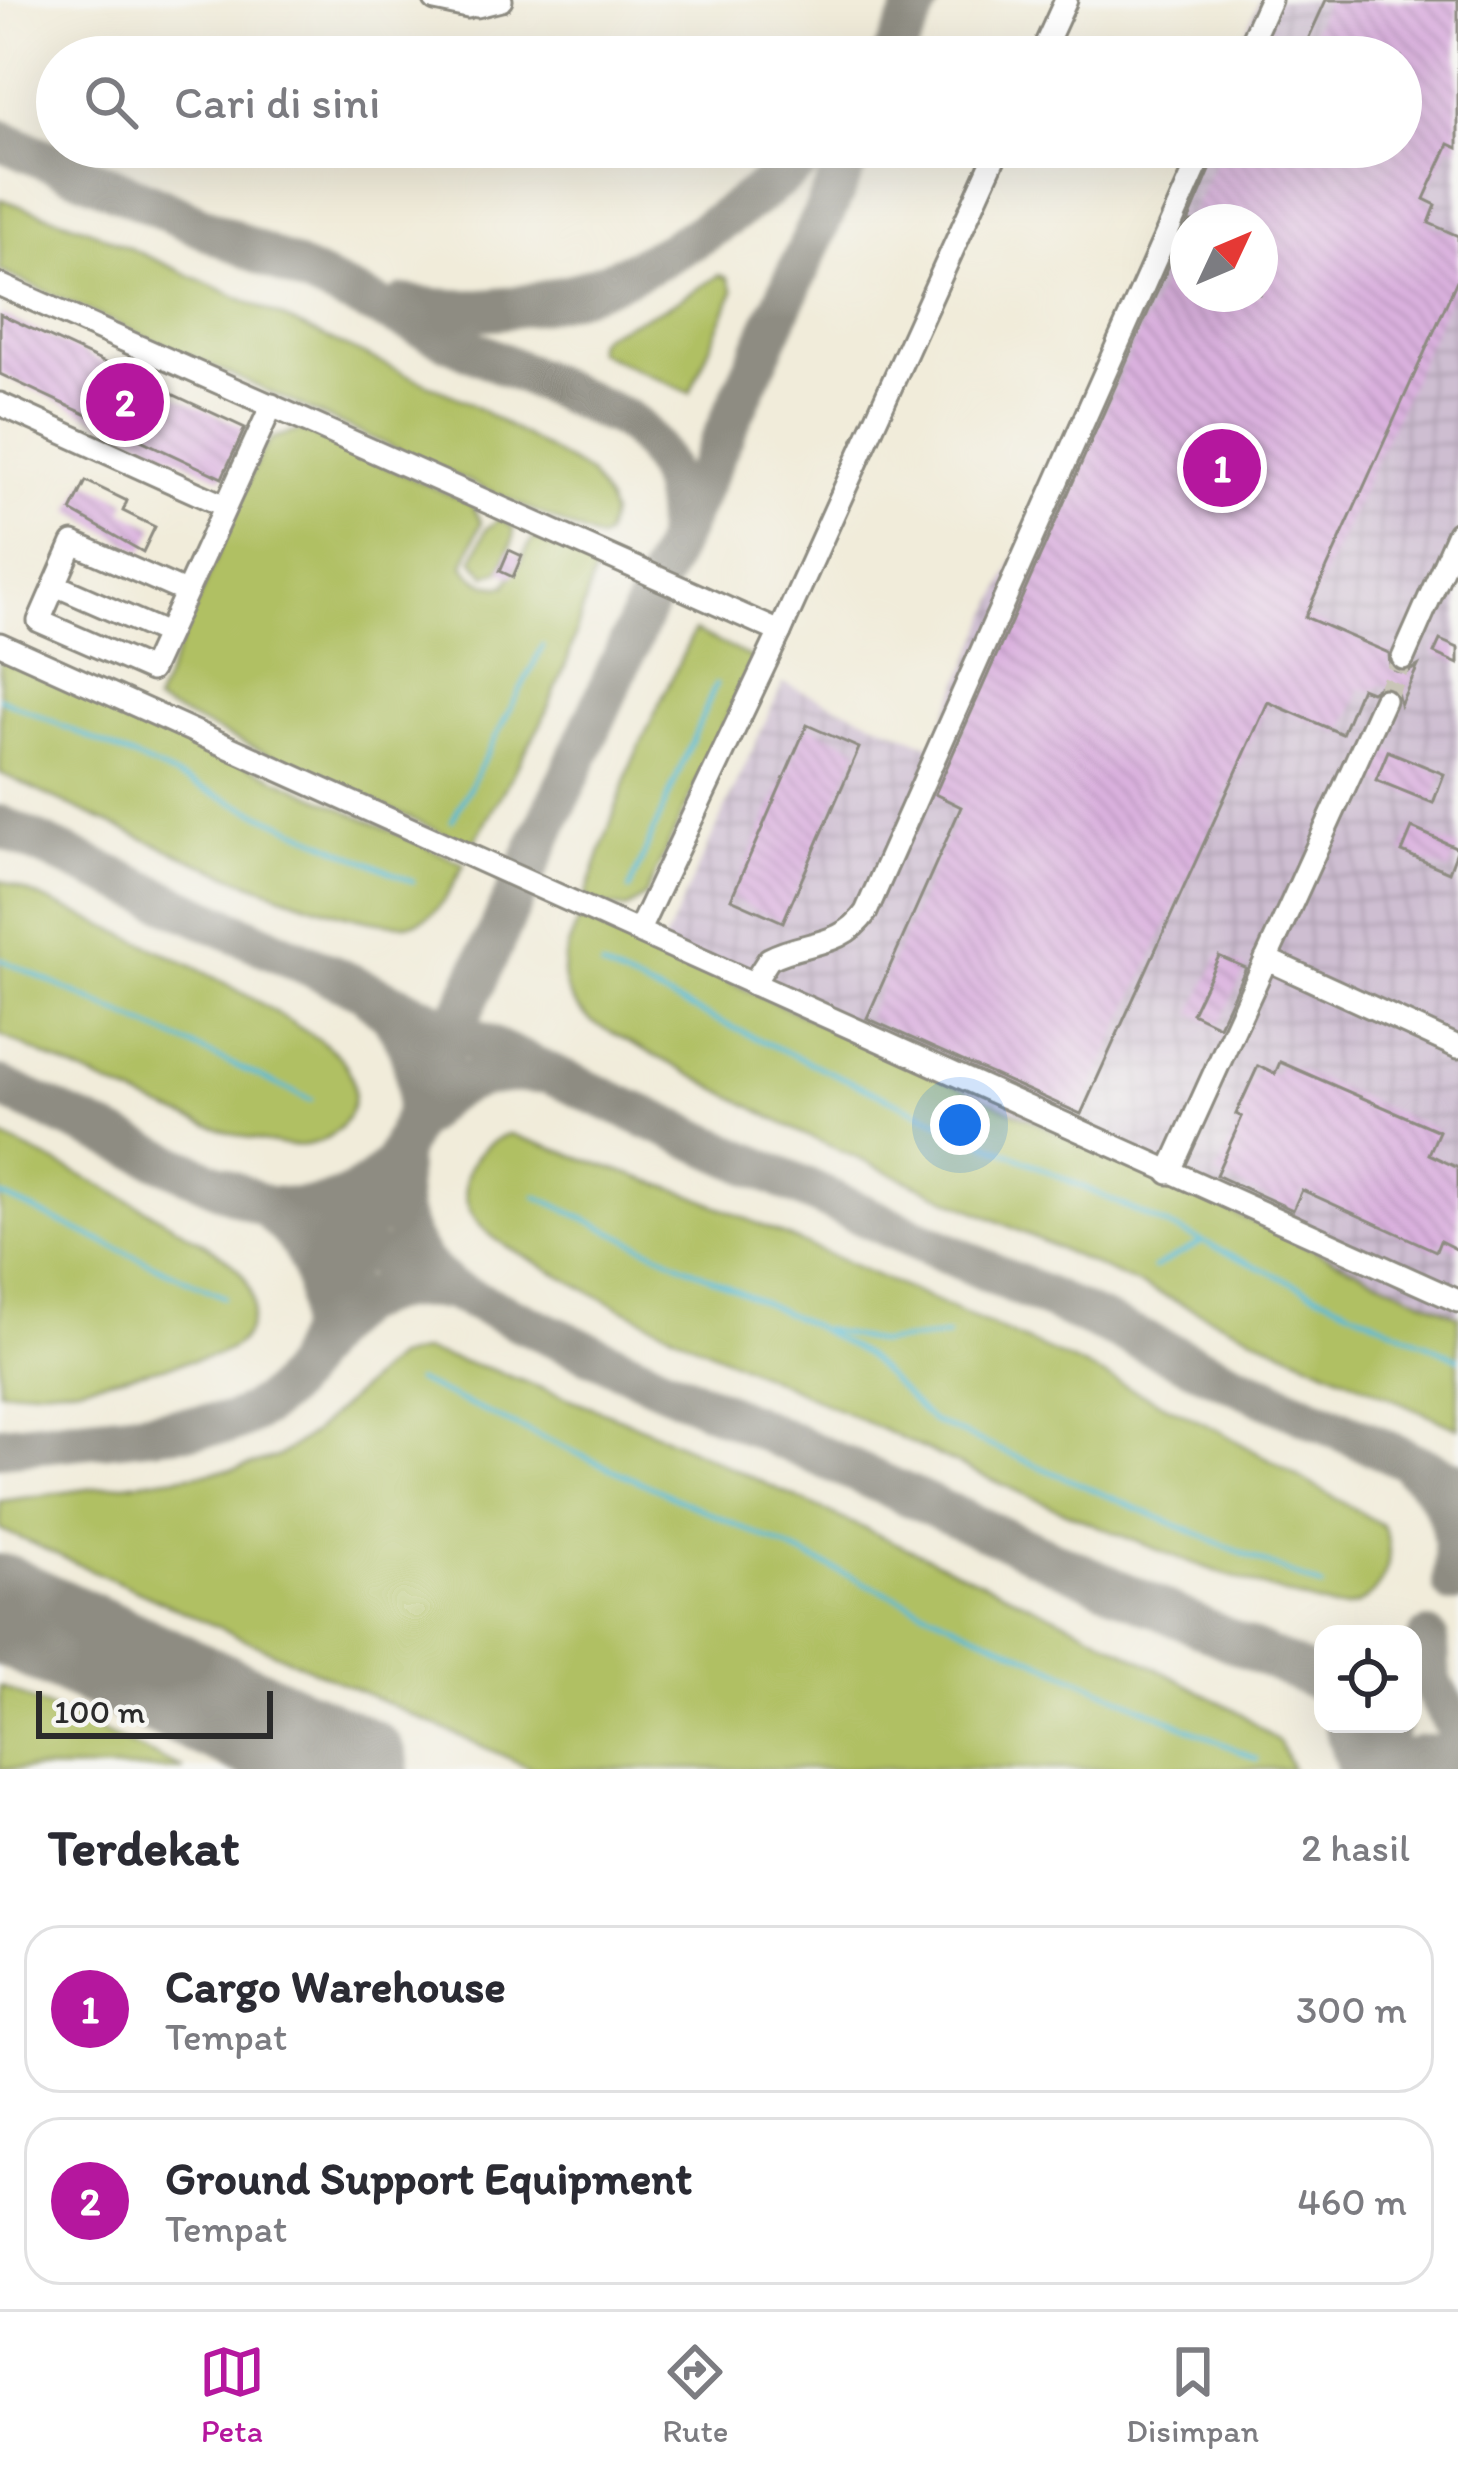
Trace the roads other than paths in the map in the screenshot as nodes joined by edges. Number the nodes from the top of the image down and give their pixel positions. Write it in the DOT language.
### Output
graph roads {
  1 [pos="435,0"];
  2 [pos="501,0"];
  3 [pos="1066,0"];
  4 [pos="1270,0"];
  5 [pos="1050,36"];
  6 [pos="1254,36"];
  7 [pos="990,168"];
  8 [pos="1195,168"];
  9 [pos="0,285"];
  10 [pos="0,404"];
  11 [pos="272,405"];
  12 [pos="225,506"];
  13 [pos="1458,533"];
  14 [pos="55,585"];
  15 [pos="185,592"];
  16 [pos="780,632"];
  17 [pos="167,634"];
  18 [pos="0,644"];
  19 [pos="1403,658"];
  20 [pos="1384,700"];
  21 [pos="639,930"];
  22 [pos="1266,959"];
  23 [pos="753,984"];
  24 [pos="1458,1047"];
  25 [pos="1169,1173"];
  26 [pos="1458,1301"];
  1 -- 2 [label="lane"];
  3 -- 5 [label="lane"];
  4 -- 6 [label="lane"];
  7 -- 16 [label="lane"];
  8 -- 23 [label="lane"];
  9 -- 11 [label="lane"];
  10 -- 12 [label="lane"];
  11 -- 12 [label="lane"];
  11 -- 16 [label="lane"];
  12 -- 15 [label="lane"];
  13 -- 19 [label="lane"];
  14 -- 15 [label="lane"];
  14 -- 17 [label="lane"];
  14 -- 17 [label="lane"];
  15 -- 17 [label="lane"];
  16 -- 21 [label="lane"];
  18 -- 21 [label="lane"];
  20 -- 22 [label="lane"];
  21 -- 23 [label="lane"];
  22 -- 24 [label="lane"];
  22 -- 25 [label="lane"];
  23 -- 25 [label="lane"];
  25 -- 26 [label="lane"];
}
